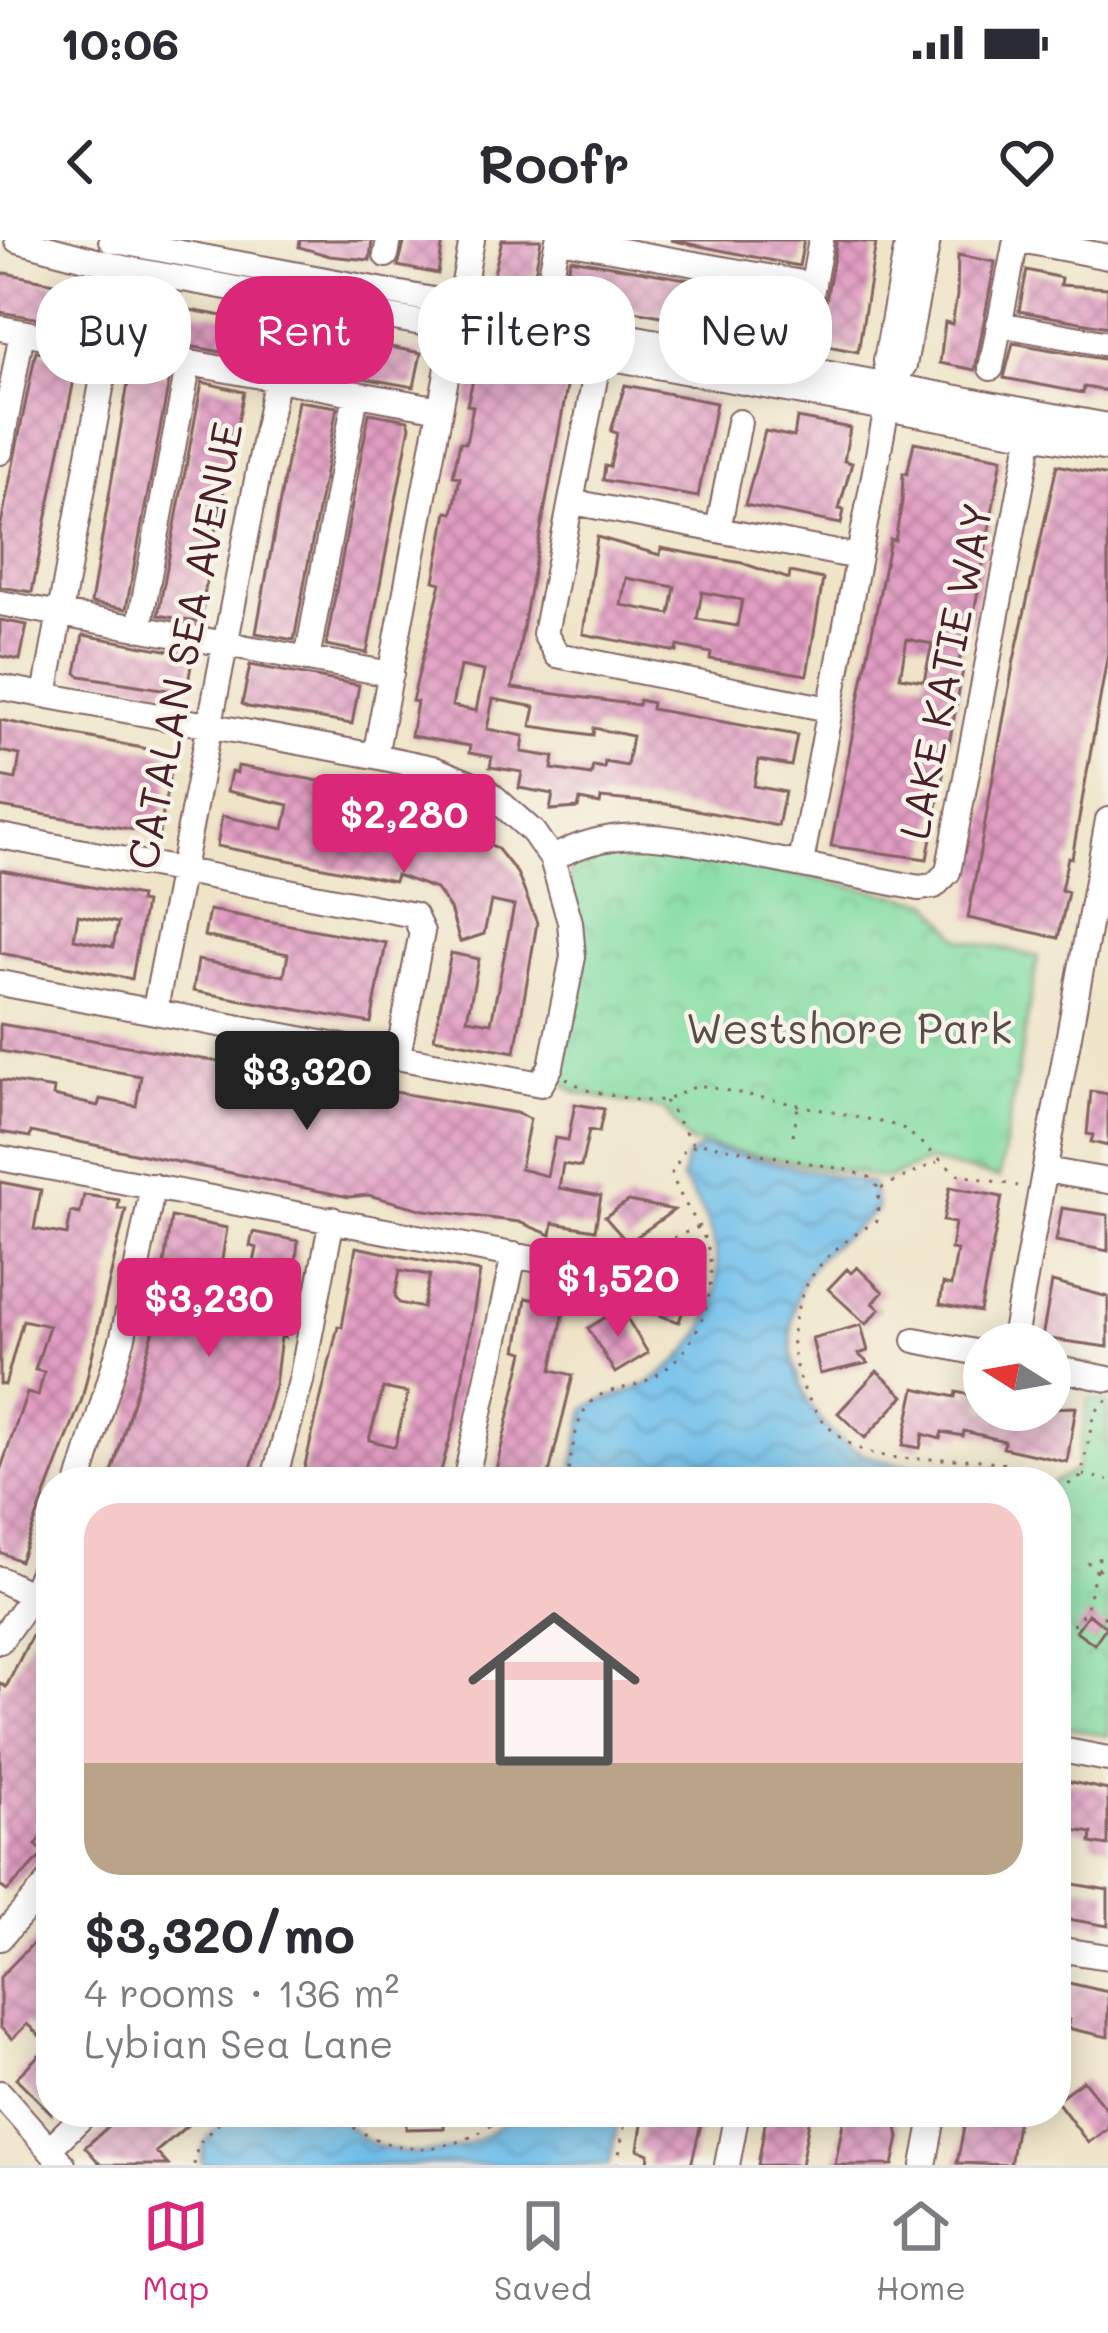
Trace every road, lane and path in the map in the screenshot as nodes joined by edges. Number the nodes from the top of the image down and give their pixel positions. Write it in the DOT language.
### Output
graph roads {
  1 [pos="16,240"];
  2 [pos="111,240"];
  3 [pos="472,240"];
  4 [pos="559,240"];
  5 [pos="821,240"];
  6 [pos="908,240"];
  7 [pos="928,240"];
  8 [pos="1018,240"];
  9 [pos="1108,257"];
  10 [pos="123,268"];
  11 [pos="122,276"];
  12 [pos="465,276"];
  13 [pos="551,276"];
  14 [pos="762,276"];
  15 [pos="815,276"];
  16 [pos="215,284"];
  17 [pos="418,307"];
  18 [pos="999,324"];
  19 [pos="11,330"];
  20 [pos="1108,344"];
  21 [pos="635,349"];
  22 [pos="635,358"];
  23 [pos="991,368"];
  24 [pos="102,384"];
  25 [pos="185,384"];
  26 [pos="275,384"];
  27 [pos="306,384"];
  28 [pos="445,384"];
  29 [pos="594,384"];
  30 [pos="356,394"];
  31 [pos="889,397"];
  32 [pos="440,410"];
  33 [pos="739,422"];
  34 [pos="1108,426"];
  35 [pos="1031,434"];
  36 [pos="1108,449"];
  37 [pos="0,452"];
  38 [pos="572,502"];
  39 [pos="718,530"];
  40 [pos="858,557"];
  41 [pos="0,603"];
  42 [pos="61,614"];
  43 [pos="140,628"];
  44 [pos="225,644"];
  45 [pos="307,659"];
  46 [pos="391,674"];
  47 [pos="0,687"];
  48 [pos="45,695"];
  49 [pos="830,709"];
  50 [pos="209,725"];
  51 [pos="375,756"];
  52 [pos="1108,820"];
  53 [pos="0,836"];
  54 [pos="552,859"];
  55 [pos="800,863"];
  56 [pos="182,870"];
  57 [pos="1080,974"];
  58 [pos="1108,979"];
  59 [pos="0,983"];
  60 [pos="155,1009"];
  61 [pos="398,1055"];
  62 [pos="562,1075"];
  63 [pos="664,1100"];
  64 [pos="798,1106"];
  65 [pos="793,1135"];
  66 [pos="694,1145"];
  67 [pos="0,1158"];
  68 [pos="937,1162"];
  69 [pos="1045,1170"];
  70 [pos="1108,1181"];
  71 [pos="152,1186"];
  72 [pos="1020,1187"];
  73 [pos="879,1189"];
  74 [pos="332,1219"];
  75 [pos="701,1226"];
  76 [pos="514,1255"];
  77 [pos="619,1261"];
  78 [pos="586,1269"];
  79 [pos="1017,1323"];
  80 [pos="914,1340"];
  81 [pos="963,1350"];
  82 [pos="1071,1371"];
  83 [pos="1108,1379"];
  84 [pos="1108,1400"];
  85 [pos="84,1467"];
  86 [pos="276,1467"];
  87 [pos="468,1467"];
  88 [pos="570,1467"];
  89 [pos="1003,1467"];
  90 [pos="1082,1475"];
  91 [pos="1108,1480"];
  92 [pos="1071,1482"];
  93 [pos="1101,1550"];
  94 [pos="1088,1562"];
  95 [pos="1098,1567"];
  96 [pos="1108,1574"];
  97 [pos="0,1579"];
  98 [pos="36,1598"];
  99 [pos="36,1607"];
  100 [pos="1108,1612"];
  101 [pos="1103,1618"];
  102 [pos="1071,1627"];
  103 [pos="0,1641"];
  104 [pos="1071,1752"];
  105 [pos="1108,1759"];
  106 [pos="36,1897"];
  107 [pos="0,1938"];
  108 [pos="1071,1951"];
  109 [pos="1108,1957"];
  110 [pos="0,2093"];
  111 [pos="77,2127"];
  112 [pos="214,2127"];
  113 [pos="356,2127"];
  114 [pos="490,2127"];
  115 [pos="624,2127"];
  116 [pos="734,2127"];
  117 [pos="931,2127"];
  118 [pos="56,2157"];
  119 [pos="194,2165"];
  120 [pos="617,2165"];
  121 [pos="727,2165"];
  122 [pos="924,2165"];
  1 -- 10 [label="street"];
  2 -- 17 [label="street"];
  3 -- 12 [label="street"];
  4 -- 13 [label="street"];
  4 -- 14 [label="street"];
  5 -- 15 [label="street"];
  6 -- 31 [label="street"];
  7 -- 31 [label="street"];
  8 -- 9 [label="street"];
  8 -- 18 [label="street"];
  10 -- 11 [label="street"];
  10 -- 16 [label="street"];
  18 -- 20 [label="street"];
  18 -- 23 [label="street"];
  19 -- 37 [label="street"];
  21 -- 31 [label="street"];
  22 -- 31 [label="street"];
  24 -- 42 [label="street"];
  25 -- 43 [label="street"];
  26 -- 44 [label="street, CATALAN SEA AVENUE"];
  27 -- 30 [label="street"];
  28 -- 32 [label="street"];
  29 -- 38 [label="street"];
  30 -- 32 [label="street"];
  30 -- 45 [label="street"];
  31 -- 34 [label="street"];
  31 -- 35 [label="street"];
  31 -- 40 [label="street"];
  32 -- 46 [label="street"];
  33 -- 39 [label="street"];
  35 -- 36 [label="street"];
  35 -- 55 [label="street, LAKE KATIE WAY"];
  38 -- 39 [label="street"];
  38 -- 49 [label="street"];
  39 -- 40 [label="street"];
  40 -- 49 [label="street"];
  41 -- 42 [label="street"];
  42 -- 43 [label="street"];
  42 -- 48 [label="street"];
  43 -- 44 [label="street"];
  44 -- 45 [label="street"];
  44 -- 50 [label="street, CATALAN SEA AVENUE"];
  45 -- 46 [label="street"];
  46 -- 51 [label="street"];
  47 -- 48 [label="street"];
  48 -- 50 [label="street"];
  49 -- 55 [label="street"];
  50 -- 51 [label="street"];
  50 -- 56 [label="street, CATALAN SEA AVENUE"];
  51 -- 54 [label="street"];
  52 -- 57 [label="street"];
  53 -- 56 [label="street"];
  54 -- 55 [label="street, LAKE KATIE WAY"];
  54 -- 61 [label="street"];
  56 -- 60 [label="street, CATALAN SEA AVENUE"];
  56 -- 61 [label="street"];
  57 -- 58 [label="street"];
  57 -- 69 [label="street"];
  59 -- 60 [label="street"];
  60 -- 61 [label="street"];
  62 -- 63 [label="path"];
  63 -- 64 [label="path"];
  63 -- 66 [label="path"];
  64 -- 65 [label="path"];
  64 -- 68 [label="path"];
  66 -- 73 [label="path"];
  66 -- 75 [label="path"];
  67 -- 71 [label="street"];
  68 -- 72 [label="path"];
  68 -- 73 [label="path"];
  69 -- 70 [label="street"];
  69 -- 79 [label="street"];
  71 -- 74 [label="street"];
  71 -- 85 [label="street"];
  73 -- 89 [label="path"];
  74 -- 76 [label="street"];
  74 -- 86 [label="street"];
  75 -- 77 [label="path"];
  75 -- 88 [label="path"];
  76 -- 78 [label="street"];
  76 -- 87 [label="street"];
  80 -- 81 [label="street"];
  82 -- 83 [label="street"];
  84 -- 90 [label="path"];
  90 -- 91 [label="path"];
  90 -- 92 [label="path"];
  93 -- 95 [label="path"];
  94 -- 95 [label="path"];
  95 -- 96 [label="path"];
  95 -- 102 [label="path"];
  97 -- 98 [label="street"];
  99 -- 103 [label="street"];
  100 -- 101 [label="path"];
  104 -- 105 [label="street"];
  106 -- 107 [label="street"];
  108 -- 109 [label="street"];
  110 -- 118 [label="street"];
  111 -- 118 [label="street"];
  112 -- 119 [label="path"];
  113 -- 114 [label="path"];
  115 -- 120 [label="path"];
  116 -- 121 [label="street"];
  117 -- 122 [label="street"];
}
